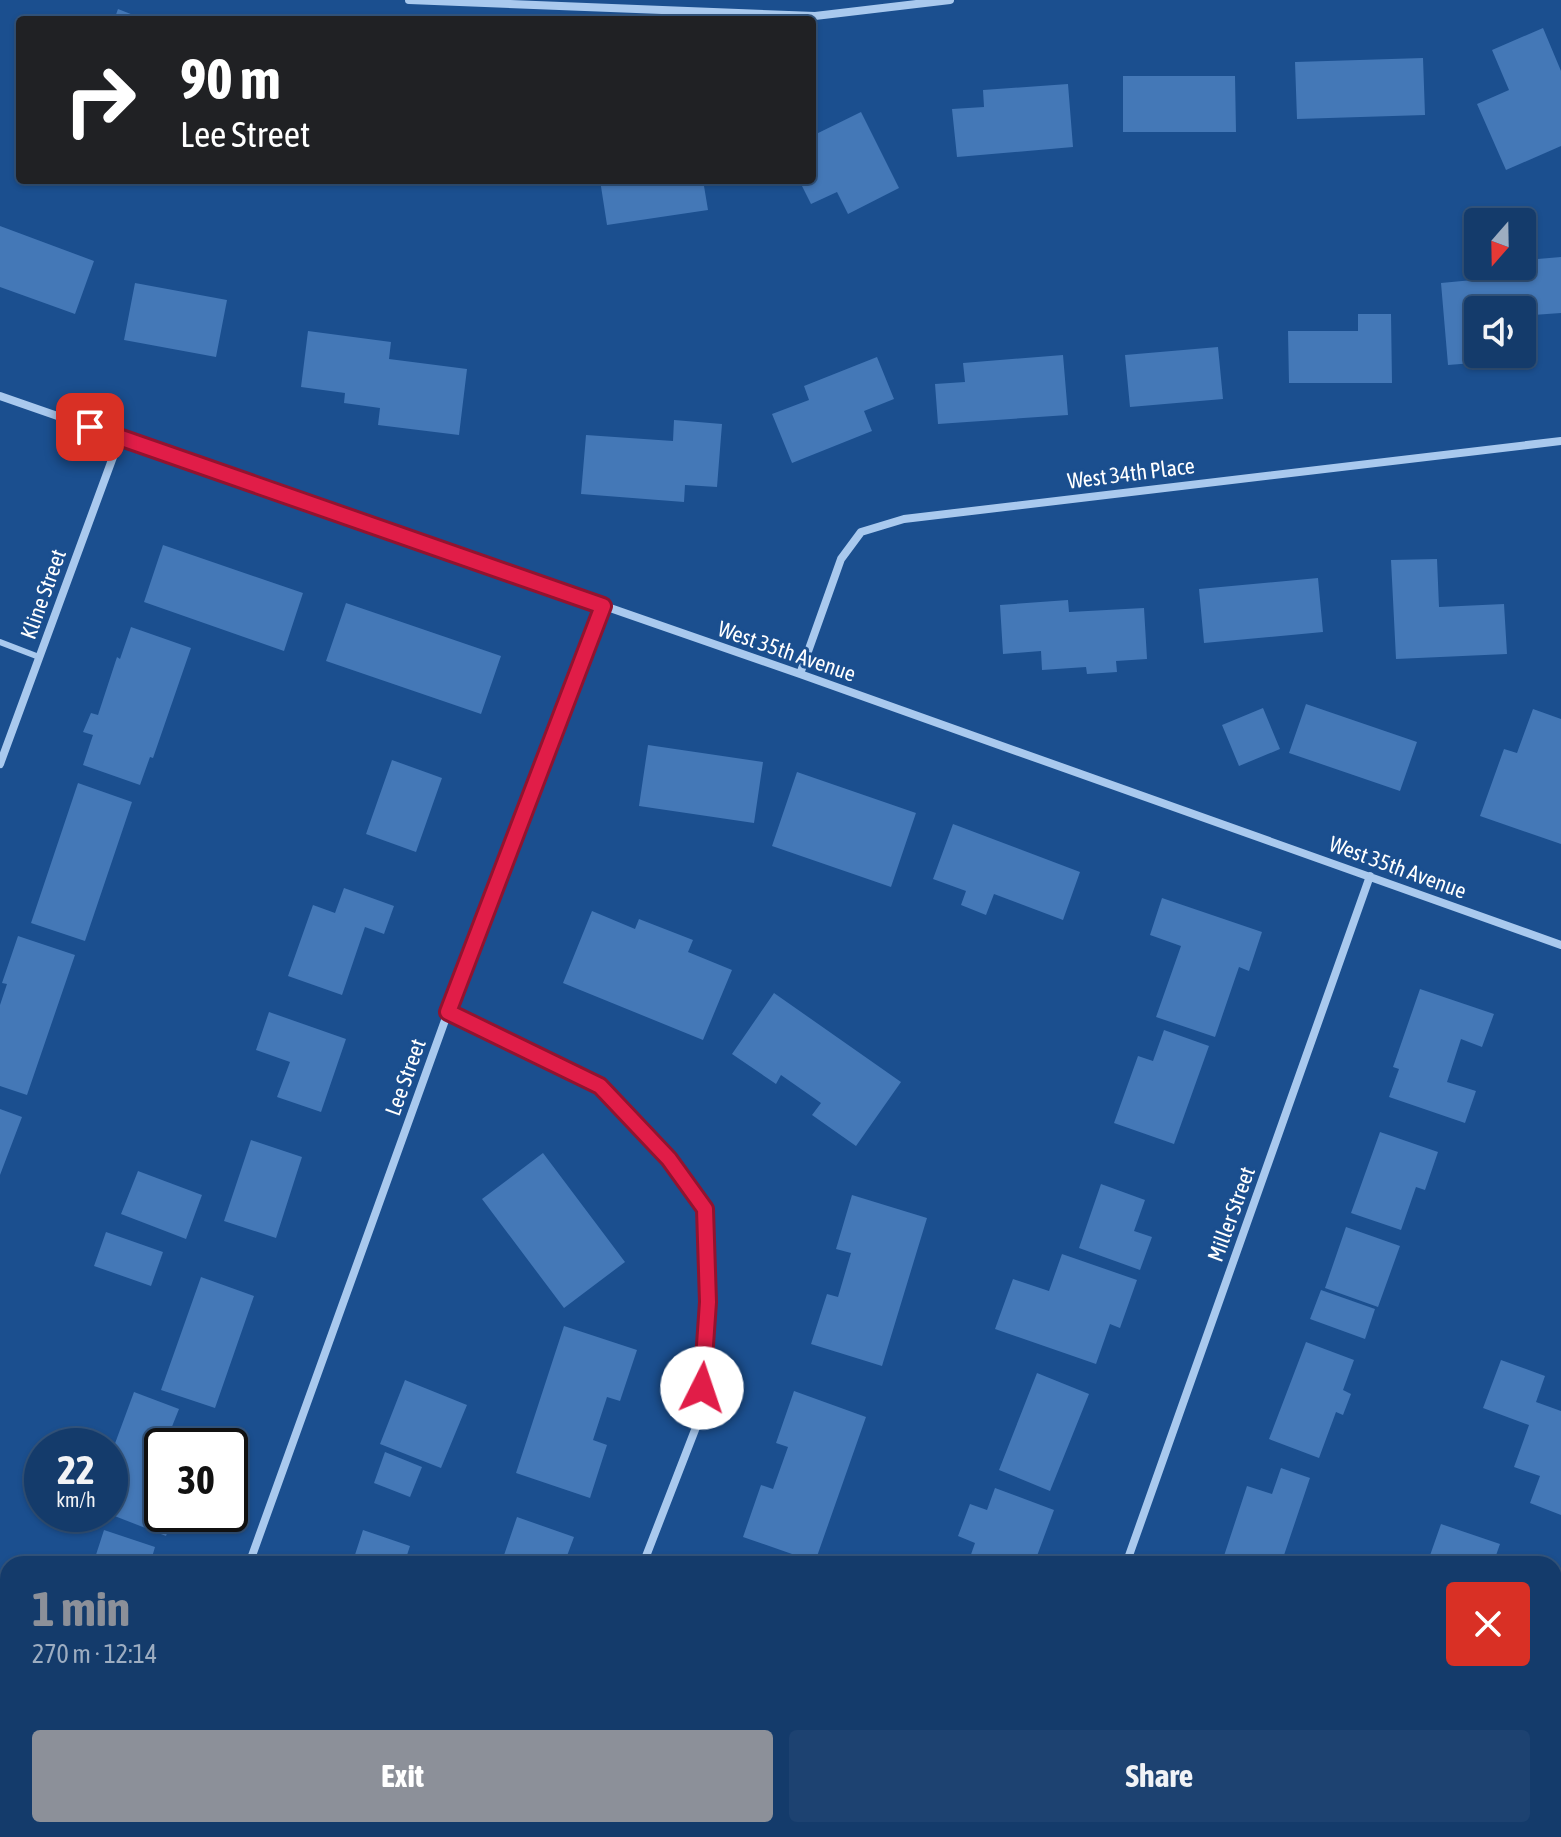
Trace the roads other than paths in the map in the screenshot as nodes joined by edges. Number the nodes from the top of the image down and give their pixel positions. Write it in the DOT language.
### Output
graph roads {
  1 [pos="412,0"];
  2 [pos="950,0"];
  3 [pos="0,396"];
  4 [pos="120,438"];
  5 [pos="1561,441"];
  6 [pos="603,606"];
  7 [pos="0,642"];
  8 [pos="39,657"];
  9 [pos="800,674"];
  10 [pos="0,764"];
  11 [pos="1370,876"];
  12 [pos="1561,945"];
  13 [pos="448,1012"];
  14 [pos="252,1556"];
  15 [pos="646,1556"];
  16 [pos="1129,1556"];
  1 -- 2 [label="street"];
  3 -- 4 [label="street, West 35th Avenue"];
  4 -- 6 [label="street, West 35th Avenue"];
  4 -- 8 [label="street, Kline Street"];
  5 -- 9 [label="street, West 34th Place"];
  6 -- 9 [label="street, West 35th Avenue"];
  6 -- 13 [label="street, Lee Street"];
  7 -- 8 [label="lane"];
  8 -- 10 [label="street, Kline Street"];
  9 -- 11 [label="street, West 35th Avenue"];
  11 -- 12 [label="street, West 35th Avenue"];
  11 -- 16 [label="street, Miller Street"];
  13 -- 14 [label="street, Lee Street"];
  13 -- 15 [label="street"];
}
